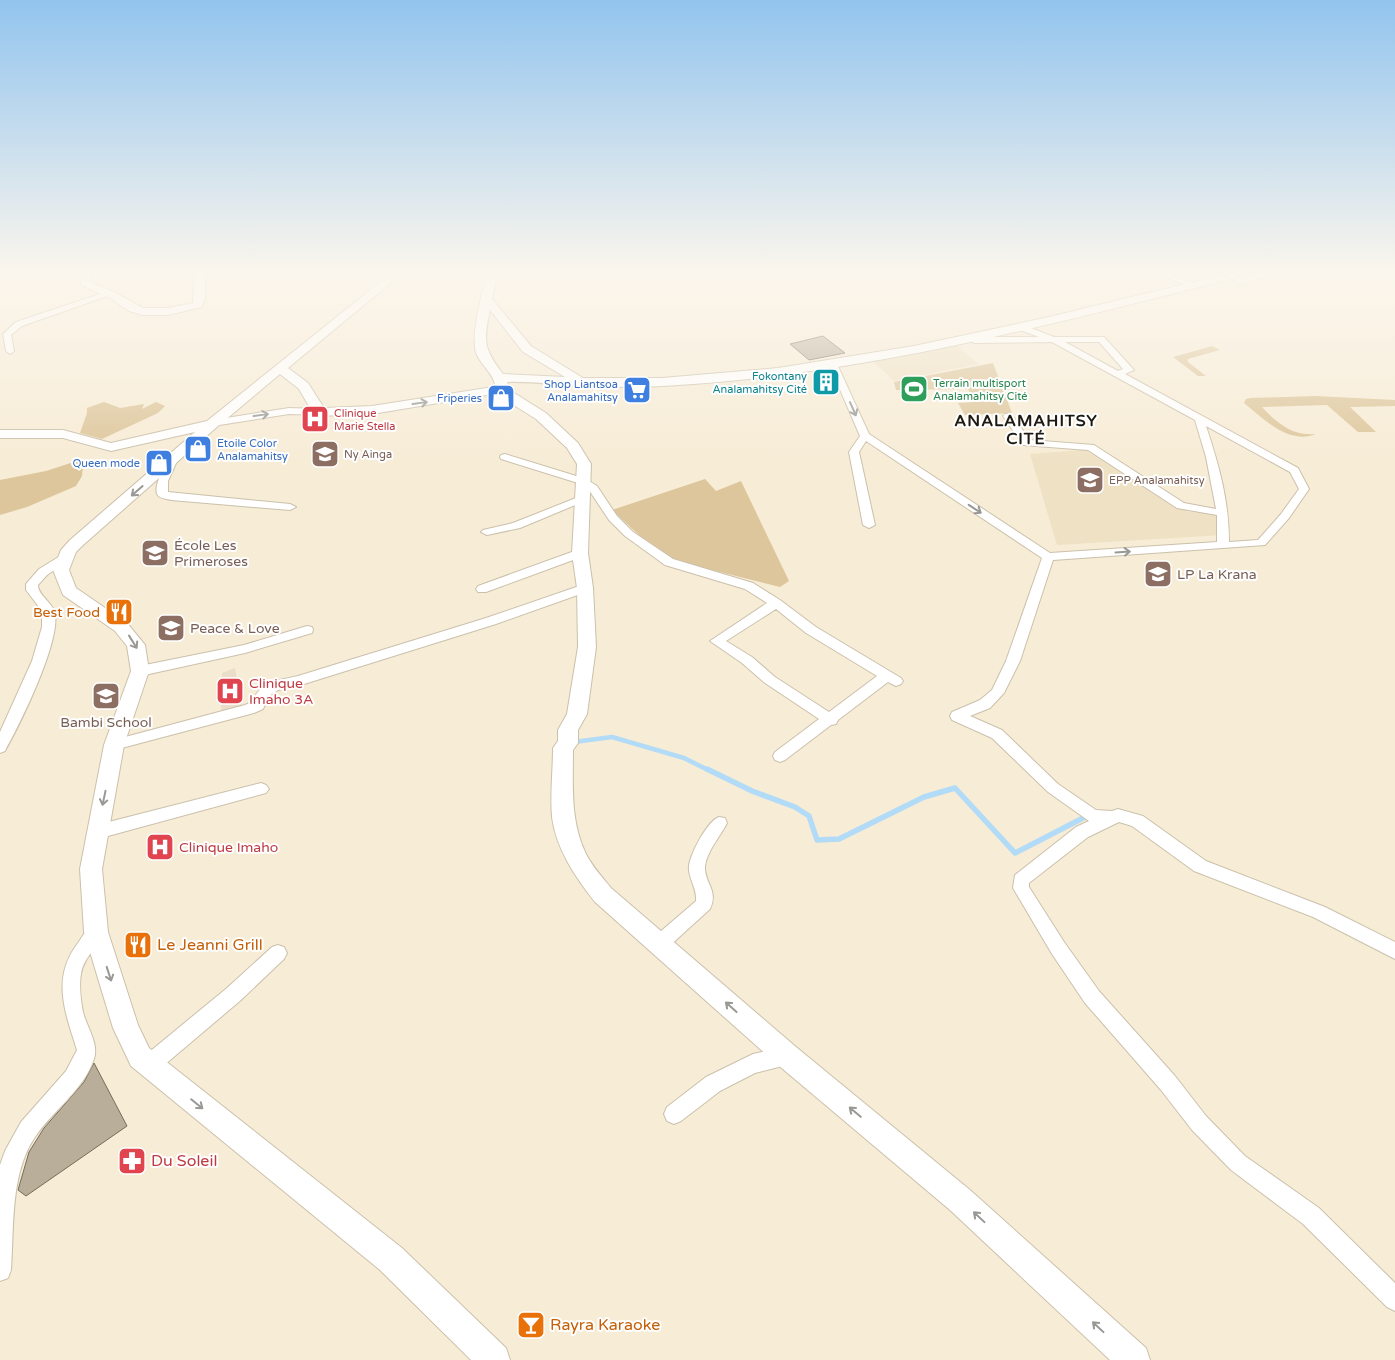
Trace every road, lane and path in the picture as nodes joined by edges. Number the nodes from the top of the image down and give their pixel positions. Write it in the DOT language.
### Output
graph roads {
  1 [pos="7,334"];
  2 [pos="322,334"];
  3 [pos="481,334"];
  4 [pos="516,334"];
  5 [pos="989,334"];
  6 [pos="1040,334"];
  7 [pos="971,338"];
  8 [pos="1055,340"];
  9 [pos="10,351"];
  10 [pos="833,364"];
  11 [pos="279,369"];
  12 [pos="1118,374"];
  13 [pos="500,382"];
  14 [pos="581,382"];
  15 [pos="319,412"];
  16 [pos="1008,416"];
  17 [pos="1199,418"];
  18 [pos="213,423"];
  19 [pos="0,434"];
  20 [pos="865,436"];
  21 [pos="506,457"];
  22 [pos="172,461"];
  23 [pos="581,490"];
  24 [pos="290,507"];
  25 [pos="1223,513"];
  26 [pos="868,525"];
  27 [pos="487,532"];
  28 [pos="1223,546"];
  29 [pos="580,553"];
  30 [pos="1048,557"];
  31 [pos="65,558"];
  32 [pos="482,588"];
  33 [pos="586,588"];
  34 [pos="776,603"];
  35 [pos="307,630"];
  36 [pos="140,671"];
  37 [pos="831,720"];
  38 [pos="114,745"];
  39 [pos="0,747"];
  40 [pos="780,756"];
  41 [pos="261,789"];
  42 [pos="1118,816"];
  43 [pos="719,823"];
  44 [pos="97,832"];
  45 [pos="96,932"];
  46 [pos="659,944"];
  47 [pos="1395,951"];
  48 [pos="278,953"];
  49 [pos="787,1056"];
  50 [pos="150,1065"];
  51 [pos="674,1114"];
  52 [pos="0,1270"];
  53 [pos="1395,1299"];
  54 [pos="494,1360"];
  55 [pos="1134,1360"];
  1 -- 9 [label="street"];
  2 -- 11 [label="main road"];
  3 -- 13 [label="main road"];
  4 -- 14 [label="main road"];
  5 -- 7 [label="main road"];
  6 -- 8 [label="street"];
  7 -- 8 [label="street"];
  7 -- 10 [label="main road"];
  8 -- 12 [label="street"];
  8 -- 12 [label="street"];
  10 -- 14 [label="main road"];
  10 -- 20 [label="street, one-way"];
  11 -- 15 [label="main road"];
  11 -- 18 [label="main road"];
  12 -- 17 [label="street"];
  13 -- 14 [label="main road"];
  15 -- 13 [label="main road, one-way"];
  13 -- 23 [label="main road"];
  18 -- 15 [label="street, one-way"];
  16 -- 25 [label="street"];
  17 -- 25 [label="street"];
  17 -- 28 [label="street"];
  18 -- 19 [label="main road"];
  18 -- 22 [label="main road"];
  20 -- 26 [label="street"];
  20 -- 30 [label="street, one-way"];
  21 -- 23 [label="street"];
  22 -- 24 [label="street"];
  22 -- 31 [label="main road, one-way"];
  23 -- 27 [label="street"];
  23 -- 29 [label="main road"];
  23 -- 34 [label="street"];
  25 -- 28 [label="street"];
  30 -- 28 [label="street, one-way"];
  29 -- 32 [label="street"];
  29 -- 33 [label="main road"];
  30 -- 42 [label="street"];
  31 -- 36 [label="main road, one-way"];
  31 -- 39 [label="street"];
  33 -- 38 [label="street"];
  33 -- 46 [label="main road"];
  34 -- 37 [label="street"];
  34 -- 37 [label="street"];
  35 -- 36 [label="street"];
  36 -- 38 [label="main road"];
  37 -- 40 [label="street"];
  38 -- 44 [label="main road, one-way"];
  41 -- 44 [label="street"];
  42 -- 47 [label="street"];
  42 -- 53 [label="street"];
  43 -- 46 [label="street"];
  44 -- 45 [label="main road"];
  45 -- 50 [label="main road, one-way"];
  45 -- 52 [label="street"];
  49 -- 46 [label="main road, one-way"];
  48 -- 50 [label="street"];
  49 -- 51 [label="street"];
  55 -- 49 [label="main road, one-way"];
  50 -- 54 [label="main road, one-way"];
}
